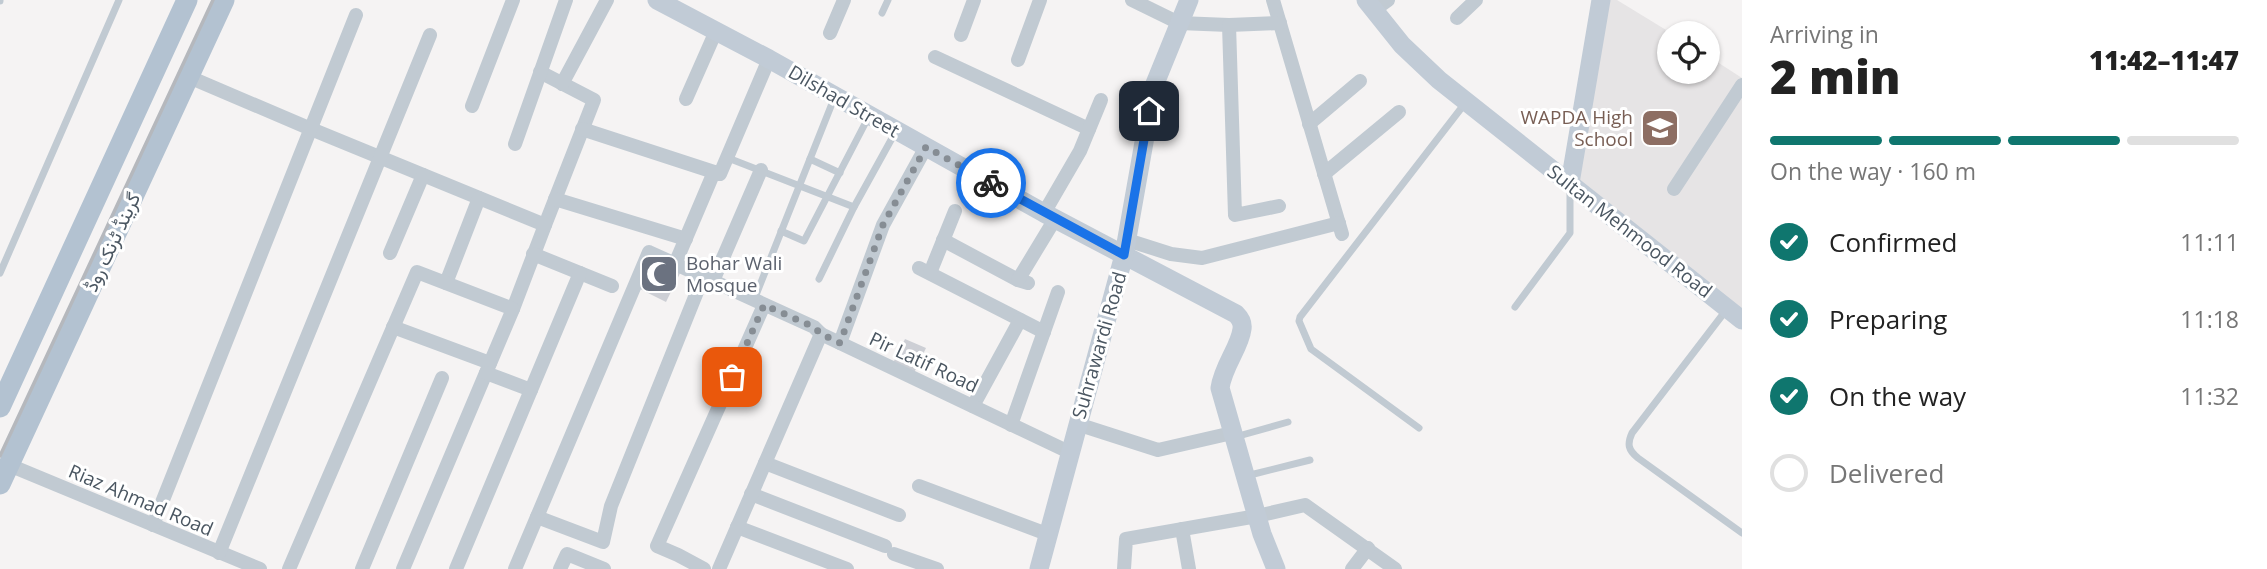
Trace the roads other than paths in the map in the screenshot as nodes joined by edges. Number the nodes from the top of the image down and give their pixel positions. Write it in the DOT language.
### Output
graph roads {
  1 [pos="119,0"];
  2 [pos="187,0"];
  3 [pos="224,0"];
  4 [pos="513,0"];
  5 [pos="566,0"];
  6 [pos="607,0"];
  7 [pos="657,0"];
  8 [pos="844,0"];
  9 [pos="888,0"];
  10 [pos="974,0"];
  11 [pos="1040,0"];
  12 [pos="1132,0"];
  13 [pos="1189,0"];
  14 [pos="1273,0"];
  15 [pos="1476,0"];
  16 [pos="1601,0"];
  17 [pos="1376,3"];
  18 [pos="882,13"];
  19 [pos="356,15"];
  20 [pos="1457,18"];
  21 [pos="1179,23"];
  22 [pos="1280,23"];
  23 [pos="1229,25"];
  24 [pos="716,31"];
  25 [pos="830,33"];
  26 [pos="430,35"];
  27 [pos="961,35"];
  28 [pos="935,57"];
  29 [pos="769,59"];
  30 [pos="1018,60"];
  31 [pos="540,72"];
  32 [pos="189,77"];
  33 [pos="1360,81"];
  34 [pos="562,84"];
  35 [pos="1742,85"];
  36 [pos="835,96"];
  37 [pos="686,99"];
  38 [pos="1101,100"];
  39 [pos="1467,102"];
  40 [pos="472,106"];
  41 [pos="1399,112"];
  42 [pos="870,116"];
  43 [pos="1310,124"];
  44 [pos="310,129"];
  45 [pos="582,129"];
  46 [pos="1089,129"];
  47 [pos="897,131"];
  48 [pos="515,144"];
  49 [pos="926,147"];
  50 [pos="380,158"];
  51 [pos="727,158"];
  52 [pos="810,159"];
  53 [pos="761,170"];
  54 [pos="714,172"];
  55 [pos="840,173"];
  56 [pos="1324,174"];
  57 [pos="423,175"];
  58 [pos="1570,183"];
  59 [pos="799,185"];
  60 [pos="1674,190"];
  61 [pos="828,195"];
  62 [pos="479,198"];
  63 [pos="555,199"];
  64 [pos="1279,206"];
  65 [pos="854,207"];
  66 [pos="955,211"];
  67 [pos="1050,216"];
  68 [pos="545,225"];
  69 [pos="781,231"];
  70 [pos="686,239"];
  71 [pos="943,240"];
  72 [pos="1126,247"];
  73 [pos="390,253"];
  74 [pos="533,254"];
  75 [pos="675,264"];
  76 [pos="0,273"];
  77 [pos="580,273"];
  78 [pos="708,279"];
  79 [pos="819,279"];
  80 [pos="446,283"];
  81 [pos="612,286"];
  82 [pos="1058,292"];
  83 [pos="759,302"];
  84 [pos="47,307"];
  85 [pos="1515,307"];
  86 [pos="513,309"];
  87 [pos="1735,314"];
  88 [pos="76,320"];
  89 [pos="1020,320"];
  90 [pos="393,327"];
  91 [pos="1044,332"];
  92 [pos="821,334"];
  93 [pos="840,343"];
  94 [pos="488,368"];
  95 [pos="442,378"];
  96 [pos="531,390"];
  97 [pos="973,406"];
  98 [pos="0,407"];
  99 [pos="1288,422"];
  100 [pos="1077,424"];
  101 [pos="1011,425"];
  102 [pos="1419,428"];
  103 [pos="1233,435"];
  104 [pos="1069,452"];
  105 [pos="1310,460"];
  106 [pos="765,463"];
  107 [pos="5,474"];
  108 [pos="1245,476"];
  109 [pos="919,486"];
  110 [pos="751,494"];
  111 [pos="898,515"];
  112 [pos="1256,516"];
  113 [pos="537,517"];
  114 [pos="153,525"];
  115 [pos="737,527"];
  116 [pos="1182,529"];
  117 [pos="1742,533"];
  118 [pos="1047,534"];
  119 [pos="1368,548"];
  120 [pos="219,553"];
  121 [pos="929,568"];
  122 [pos="260,569"];
  123 [pos="289,569"];
  124 [pos="362,569"];
  125 [pos="403,569"];
  126 [pos="456,569"];
  127 [pos="515,569"];
  128 [pos="560,569"];
  129 [pos="604,569"];
  130 [pos="704,569"];
  131 [pos="719,569"];
  132 [pos="847,569"];
  133 [pos="1039,569"];
  134 [pos="1124,569"];
  135 [pos="1189,569"];
  136 [pos="1276,569"];
  137 [pos="1352,569"];
  138 [pos="1395,569"];
  1 -- 76 [label="lane"];
  2 -- 84 [label="main road, گرینڈ ٹرنک روڈ"];
  3 -- 32 [label="main road, گرینڈ ٹرنک روڈ"];
  4 -- 40 [label="street"];
  5 -- 31 [label="street"];
  6 -- 34 [label="street"];
  7 -- 24 [label="street, Dilshad Street"];
  8 -- 25 [label="street"];
  9 -- 18 [label="lane"];
  10 -- 27 [label="street"];
  11 -- 30 [label="street"];
  12 -- 21 [label="street"];
  13 -- 21 [label="street, Suhrawardi Road"];
  14 -- 22 [label="street"];
  15 -- 20 [label="street"];
  16 -- 58 [label="street"];
  17 -- 39 [label="street, Sultan Mehmood Road"];
  19 -- 44 [label="street"];
  21 -- 23 [label="street"];
  21 -- 72 [label="street, Suhrawardi Road"];
  22 -- 23 [label="street"];
  22 -- 43 [label="street"];
  23 -- 64 [label="street"];
  24 -- 29 [label="street, Dilshad Street"];
  24 -- 37 [label="street"];
  26 -- 50 [label="street"];
  28 -- 46 [label="street"];
  29 -- 36 [label="street, Dilshad Street"];
  29 -- 51 [label="street"];
  31 -- 34 [label="street"];
  31 -- 48 [label="street"];
  32 -- 44 [label="street"];
  32 -- 88 [label="main road, گرینڈ ٹرنک روڈ"];
  33 -- 43 [label="street"];
  34 -- 45 [label="street"];
  35 -- 60 [label="street"];
  36 -- 42 [label="street, Dilshad Street"];
  36 -- 52 [label="lane"];
  38 -- 46 [label="street"];
  39 -- 58 [label="street, Sultan Mehmood Road"];
  39 -- 102 [label="lane"];
  41 -- 56 [label="street"];
  42 -- 47 [label="street, Dilshad Street"];
  42 -- 55 [label="lane"];
  43 -- 56 [label="street"];
  44 -- 50 [label="street"];
  44 -- 114 [label="street"];
  45 -- 54 [label="street"];
  45 -- 63 [label="street"];
  46 -- 67 [label="street"];
  47 -- 49 [label="street, Dilshad Street"];
  47 -- 65 [label="lane"];
  49 -- 67 [label="street, Dilshad Street"];
  49 -- 93 [label="street"];
  50 -- 57 [label="street"];
  50 -- 120 [label="street"];
  51 -- 53 [label="lane"];
  51 -- 54 [label="street"];
  52 -- 55 [label="lane"];
  52 -- 59 [label="lane"];
  53 -- 59 [label="lane"];
  53 -- 78 [label="street"];
  54 -- 70 [label="street"];
  55 -- 61 [label="lane"];
  56 -- 72 [label="street"];
  57 -- 62 [label="street"];
  57 -- 73 [label="street"];
  58 -- 85 [label="lane"];
  58 -- 87 [label="street, Sultan Mehmood Road"];
  59 -- 61 [label="lane"];
  59 -- 69 [label="lane"];
  61 -- 65 [label="lane"];
  61 -- 69 [label="lane"];
  62 -- 68 [label="street"];
  62 -- 80 [label="street"];
  63 -- 68 [label="street"];
  63 -- 70 [label="street"];
  65 -- 79 [label="lane"];
  66 -- 71 [label="street"];
  67 -- 71 [label="street"];
  67 -- 72 [label="street, Dilshad Street"];
  68 -- 74 [label="street"];
  69 -- 83 [label="lane"];
  70 -- 75 [label="street"];
  71 -- 89 [label="street"];
  72 -- 100 [label="street, Suhrawardi Road"];
  72 -- 103 [label="street, Dilshad Street"];
  74 -- 77 [label="street"];
  74 -- 86 [label="street"];
  75 -- 78 [label="street, Pir Latif Road"];
  75 -- 113 [label="street, Pir Latif Road"];
  77 -- 81 [label="street"];
  77 -- 96 [label="street"];
  78 -- 83 [label="street, Pir Latif Road"];
  78 -- 113 [label="street"];
  80 -- 86 [label="street"];
  80 -- 90 [label="street"];
  82 -- 91 [label="street"];
  83 -- 92 [label="street, Pir Latif Road"];
  83 -- 130 [label="street"];
  84 -- 88 [label="main road"];
  84 -- 98 [label="main road, گرینڈ ٹرنک روڈ"];
  86 -- 94 [label="street"];
  87 -- 117 [label="lane"];
  88 -- 107 [label="main road, گرینڈ ٹرنک روڈ"];
  89 -- 91 [label="street"];
  89 -- 97 [label="street"];
  90 -- 94 [label="street"];
  90 -- 123 [label="street"];
  91 -- 101 [label="street"];
  92 -- 93 [label="street, Pir Latif Road"];
  92 -- 106 [label="street"];
  93 -- 97 [label="street, Pir Latif Road"];
  94 -- 96 [label="street"];
  94 -- 125 [label="street"];
  95 -- 124 [label="street"];
  96 -- 126 [label="street"];
  97 -- 101 [label="street, Pir Latif Road"];
  99 -- 103 [label="lane"];
  100 -- 103 [label="street"];
  100 -- 104 [label="street, Suhrawardi Road"];
  101 -- 104 [label="street, Pir Latif Road"];
  103 -- 108 [label="street, Dilshad Street"];
  104 -- 118 [label="street, Suhrawardi Road"];
  105 -- 108 [label="lane"];
  106 -- 110 [label="street"];
  106 -- 111 [label="street"];
  107 -- 114 [label="street, Riaz Ahmad Road"];
  108 -- 112 [label="street, Dilshad Street"];
  109 -- 118 [label="street"];
  110 -- 115 [label="street"];
  110 -- 121 [label="street"];
  112 -- 116 [label="street"];
  112 -- 119 [label="street"];
  112 -- 136 [label="street, Dilshad Street"];
  113 -- 127 [label="street"];
  114 -- 120 [label="street, Riaz Ahmad Road"];
  115 -- 131 [label="street"];
  115 -- 132 [label="street"];
  116 -- 134 [label="street"];
  116 -- 135 [label="street"];
  118 -- 133 [label="street, Suhrawardi Road"];
  119 -- 137 [label="street"];
  119 -- 138 [label="street"];
  120 -- 122 [label="street, Riaz Ahmad Road"];
  128 -- 129 [label="street"];
}
